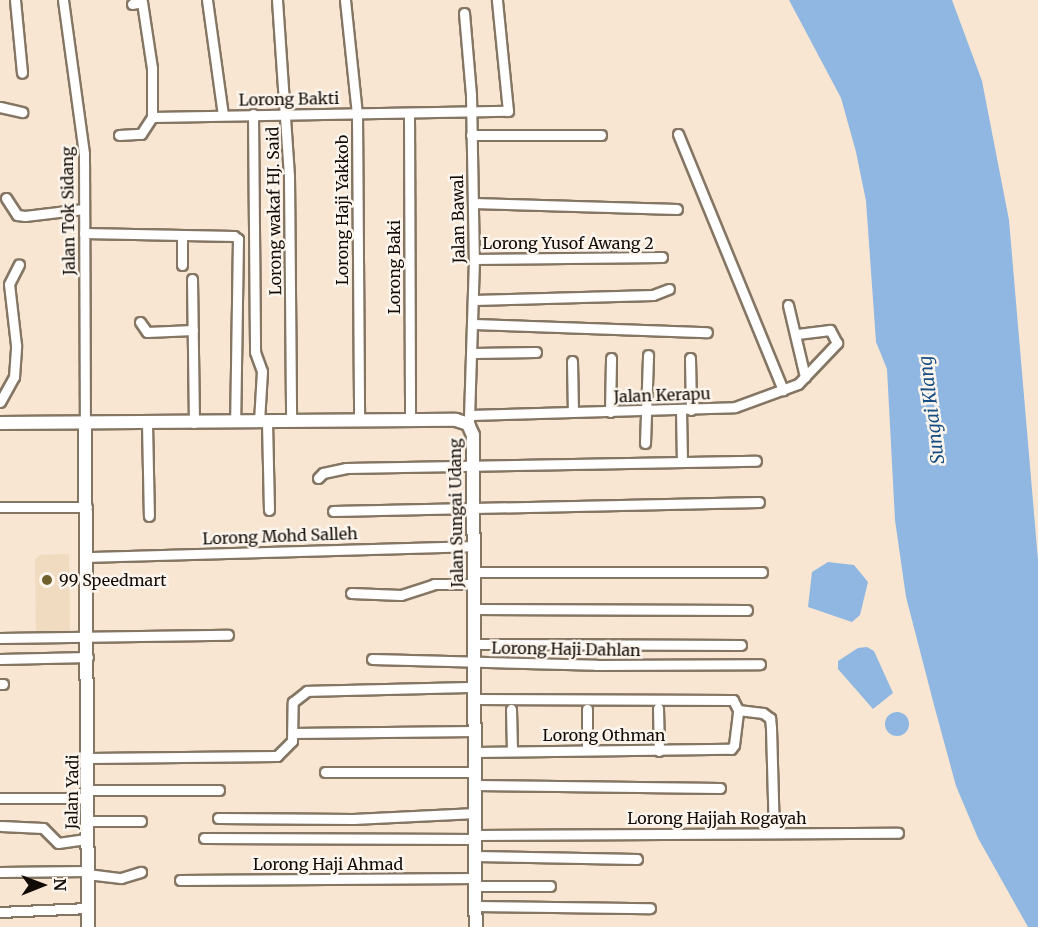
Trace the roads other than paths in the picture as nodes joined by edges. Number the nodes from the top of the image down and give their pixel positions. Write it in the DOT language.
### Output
graph roads {
  1 [pos="15,0"];
  2 [pos="63,0"];
  3 [pos="207,0"];
  4 [pos="277,0"];
  5 [pos="345,0"];
  6 [pos="497,0"];
  7 [pos="142,1"];
  8 [pos="132,4"];
  9 [pos="464,13"];
  10 [pos="22,73"];
  11 [pos="0,107"];
  12 [pos="22,112"];
  13 [pos="470,113"];
  14 [pos="253,114"];
  15 [pos="286,114"];
  16 [pos="357,114"];
  17 [pos="409,114"];
  18 [pos="223,116"];
  19 [pos="152,117"];
  20 [pos="678,134"];
  21 [pos="119,135"];
  22 [pos="471,135"];
  23 [pos="601,135"];
  24 [pos="6,198"];
  25 [pos="473,203"];
  26 [pos="84,209"];
  27 [pos="677,209"];
  28 [pos="84,233"];
  29 [pos="182,237"];
  30 [pos="238,242"];
  31 [pos="254,248"];
  32 [pos="663,257"];
  33 [pos="474,259"];
  34 [pos="19,264"];
  35 [pos="182,265"];
  36 [pos="192,279"];
  37 [pos="669,289"];
  38 [pos="474,300"];
  39 [pos="788,305"];
  40 [pos="140,322"];
  41 [pos="474,324"];
  42 [pos="193,330"];
  43 [pos="707,332"];
  44 [pos="795,334"];
  45 [pos="536,352"];
  46 [pos="474,353"];
  47 [pos="648,355"];
  48 [pos="611,358"];
  49 [pos="690,358"];
  50 [pos="572,361"];
  51 [pos="805,377"];
  52 [pos="779,392"];
  53 [pos="0,402"];
  54 [pos="686,410"];
  55 [pos="646,411"];
  56 [pos="573,412"];
  57 [pos="610,412"];
  58 [pos="359,420"];
  59 [pos="410,420"];
  60 [pos="469,420"];
  61 [pos="291,421"];
  62 [pos="235,422"];
  63 [pos="263,422"];
  64 [pos="0,423"];
  65 [pos="85,423"];
  66 [pos="194,423"];
  67 [pos="147,424"];
  68 [pos="645,443"];
  69 [pos="756,461"];
  70 [pos="682,462"];
  71 [pos="473,466"];
  72 [pos="318,478"];
  73 [pos="759,502"];
  74 [pos="0,507"];
  75 [pos="87,507"];
  76 [pos="269,510"];
  77 [pos="333,511"];
  78 [pos="474,511"];
  79 [pos="149,516"];
  80 [pos="474,546"];
  81 [pos="88,557"];
  82 [pos="762,572"];
  83 [pos="474,578"];
  84 [pos="351,593"];
  85 [pos="474,609"];
  86 [pos="747,610"];
  87 [pos="228,635"];
  88 [pos="0,638"];
  89 [pos="89,638"];
  90 [pos="475,644"];
  91 [pos="741,645"];
  92 [pos="88,657"];
  93 [pos="0,659"];
  94 [pos="372,659"];
  95 [pos="475,663"];
  96 [pos="760,664"];
  97 [pos="475,693"];
  98 [pos="658,708"];
  99 [pos="511,709"];
  100 [pos="587,709"];
  101 [pos="738,710"];
  102 [pos="475,731"];
  103 [pos="292,733"];
  104 [pos="587,750"];
  105 [pos="512,751"];
  106 [pos="659,751"];
  107 [pos="475,752"];
  108 [pos="89,758"];
  109 [pos="325,772"];
  110 [pos="476,772"];
  111 [pos="476,785"];
  112 [pos="720,788"];
  113 [pos="219,790"];
  114 [pos="88,794"];
  115 [pos="0,798"];
  116 [pos="476,813"];
  117 [pos="218,818"];
  118 [pos="88,821"];
  119 [pos="141,821"];
  120 [pos="1,826"];
  121 [pos="774,833"];
  122 [pos="898,833"];
  123 [pos="476,837"];
  124 [pos="204,838"];
  125 [pos="88,839"];
  126 [pos="476,856"];
  127 [pos="637,860"];
  128 [pos="0,872"];
  129 [pos="87,872"];
  130 [pos="141,872"];
  131 [pos="180,880"];
  132 [pos="476,882"];
  133 [pos="550,886"];
  134 [pos="476,906"];
  135 [pos="88,908"];
  136 [pos="650,908"];
  137 [pos="0,912"];
  138 [pos="88,927"];
  139 [pos="477,927"];
  1 -- 10 [label="street"];
  2 -- 26 [label="street, Jalan Tok Sidang"];
  3 -- 18 [label="street"];
  4 -- 15 [label="street, Lorong wakaf HJ. Said"];
  5 -- 16 [label="street, Lorong Haji Yakkob"];
  6 -- 13 [label="street, Lorong Bakti"];
  7 -- 8 [label="street"];
  7 -- 19 [label="street"];
  9 -- 13 [label="street, Jalan Bawal"];
  11 -- 12 [label="street"];
  13 -- 17 [label="street, Lorong Bakti"];
  13 -- 22 [label="street, Jalan Bawal"];
  14 -- 15 [label="street, Lorong Bakti"];
  14 -- 18 [label="street, Lorong Bakti"];
  14 -- 31 [label="street"];
  15 -- 16 [label="street, Lorong Bakti"];
  15 -- 61 [label="street, Lorong wakaf HJ. Said"];
  16 -- 17 [label="street, Lorong Bakti"];
  16 -- 58 [label="street, Lorong Haji Yakkob"];
  17 -- 59 [label="street, Lorong Baki"];
  18 -- 19 [label="street, Lorong Bakti"];
  19 -- 21 [label="street"];
  20 -- 52 [label="street"];
  22 -- 23 [label="street"];
  22 -- 25 [label="street, Jalan Bawal"];
  24 -- 26 [label="street"];
  25 -- 27 [label="street"];
  25 -- 33 [label="street, Jalan Bawal"];
  26 -- 28 [label="street, Jalan Tok Sidang"];
  28 -- 29 [label="street"];
  28 -- 65 [label="street, Jalan Tok Sidang"];
  29 -- 30 [label="street"];
  29 -- 35 [label="street"];
  30 -- 31 [label="street"];
  30 -- 62 [label="street"];
  31 -- 63 [label="street"];
  32 -- 33 [label="street, Lorong Yusof Awang 2"];
  33 -- 38 [label="street, Jalan Bawal"];
  34 -- 53 [label="street"];
  36 -- 42 [label="street"];
  37 -- 38 [label="street"];
  38 -- 41 [label="street, Jalan Bawal"];
  39 -- 44 [label="street"];
  40 -- 42 [label="street"];
  41 -- 43 [label="street"];
  41 -- 46 [label="street, Jalan Bawal"];
  42 -- 66 [label="street"];
  44 -- 51 [label="street"];
  44 -- 51 [label="street, Jalan Kerapu"];
  45 -- 46 [label="street"];
  46 -- 60 [label="street, Jalan Bawal"];
  47 -- 55 [label="street"];
  48 -- 57 [label="street"];
  49 -- 54 [label="street"];
  50 -- 56 [label="street"];
  51 -- 52 [label="street, Jalan Kerapu"];
  52 -- 54 [label="street, Jalan Kerapu"];
  54 -- 55 [label="street, Jalan Kerapu"];
  54 -- 70 [label="street"];
  55 -- 57 [label="street, Jalan Kerapu"];
  55 -- 68 [label="street"];
  56 -- 57 [label="street, Jalan Kerapu"];
  56 -- 60 [label="street, Jalan Kerapu"];
  58 -- 59 [label="street, Jalan Sungai Udang"];
  58 -- 61 [label="street, Jalan Sungai Udang"];
  59 -- 60 [label="street, Jalan Sungai Udang"];
  60 -- 71 [label="street, Jalan Sungai Udang"];
  61 -- 63 [label="street, Jalan Sungai Udang"];
  62 -- 63 [label="street, Jalan Sungai Udang"];
  62 -- 66 [label="street, Jalan Sungai Udang"];
  63 -- 76 [label="street"];
  64 -- 65 [label="street, Jalan Sungai Udang"];
  65 -- 67 [label="street, Jalan Sungai Udang"];
  65 -- 75 [label="street, Jalan Yadi"];
  66 -- 67 [label="street, Jalan Sungai Udang"];
  67 -- 79 [label="street"];
  69 -- 70 [label="street"];
  70 -- 71 [label="street"];
  71 -- 72 [label="street"];
  71 -- 78 [label="street, Jalan Sungai Udang"];
  73 -- 78 [label="street"];
  74 -- 75 [label="street"];
  75 -- 81 [label="street, Jalan Yadi"];
  77 -- 78 [label="street"];
  78 -- 80 [label="street, Jalan Sungai Udang"];
  80 -- 81 [label="street, Lorong Mohd Salleh"];
  80 -- 83 [label="street, Jalan Sungai Udang"];
  81 -- 89 [label="street, Jalan Yadi"];
  82 -- 83 [label="street"];
  83 -- 84 [label="street"];
  83 -- 85 [label="street, Jalan Sungai Udang"];
  85 -- 86 [label="street"];
  85 -- 90 [label="street, Jalan Sungai Udang"];
  87 -- 89 [label="street"];
  88 -- 89 [label="street"];
  89 -- 92 [label="street, Jalan Yadi"];
  90 -- 91 [label="street"];
  90 -- 95 [label="street, Jalan Sungai Udang"];
  92 -- 93 [label="street"];
  92 -- 108 [label="street, Jalan Yadi"];
  94 -- 95 [label="street, Lorong Haji Dahlan"];
  95 -- 96 [label="street, Lorong Haji Dahlan"];
  95 -- 97 [label="street, Jalan Sungai Udang"];
  97 -- 101 [label="street"];
  97 -- 102 [label="street, Jalan Sungai Udang"];
  97 -- 103 [label="street"];
  98 -- 106 [label="street"];
  99 -- 105 [label="street"];
  100 -- 104 [label="street"];
  101 -- 106 [label="street, Lorong Othman"];
  101 -- 121 [label="street"];
  102 -- 103 [label="street"];
  102 -- 107 [label="street, Jalan Sungai Udang"];
  103 -- 108 [label="street"];
  104 -- 105 [label="street, Lorong Othman"];
  104 -- 106 [label="street, Lorong Othman"];
  105 -- 107 [label="street, Lorong Othman"];
  107 -- 110 [label="street, Jalan Sungai Udang"];
  108 -- 114 [label="street, Jalan Yadi"];
  109 -- 110 [label="street"];
  110 -- 111 [label="street, Jalan Sungai Udang"];
  111 -- 112 [label="street"];
  111 -- 116 [label="street, Jalan Sungai Udang"];
  113 -- 114 [label="street"];
  114 -- 115 [label="street"];
  114 -- 118 [label="street, Jalan Yadi"];
  116 -- 117 [label="street"];
  116 -- 123 [label="street, Jalan Sungai Udang"];
  118 -- 119 [label="street"];
  118 -- 125 [label="street, Jalan Yadi"];
  120 -- 125 [label="street"];
  121 -- 122 [label="street, Lorong Hajjah Rogayah"];
  121 -- 123 [label="street, Lorong Hajjah Rogayah"];
  123 -- 124 [label="street"];
  123 -- 126 [label="street, Jalan Sungai Udang"];
  125 -- 129 [label="street, Jalan Yadi"];
  126 -- 127 [label="street"];
  126 -- 132 [label="street, Jalan Sungai Udang"];
  128 -- 129 [label="street"];
  129 -- 130 [label="street"];
  129 -- 135 [label="street, Jalan Yadi"];
  131 -- 132 [label="street, Lorong Haji Ahmad"];
  132 -- 133 [label="street, Lorong Haji Ahmad"];
  132 -- 134 [label="street, Jalan Sungai Udang"];
  134 -- 136 [label="street"];
  134 -- 139 [label="street, Jalan Sungai Udang"];
  135 -- 137 [label="street"];
  135 -- 138 [label="street, Jalan Yadi"];
}
